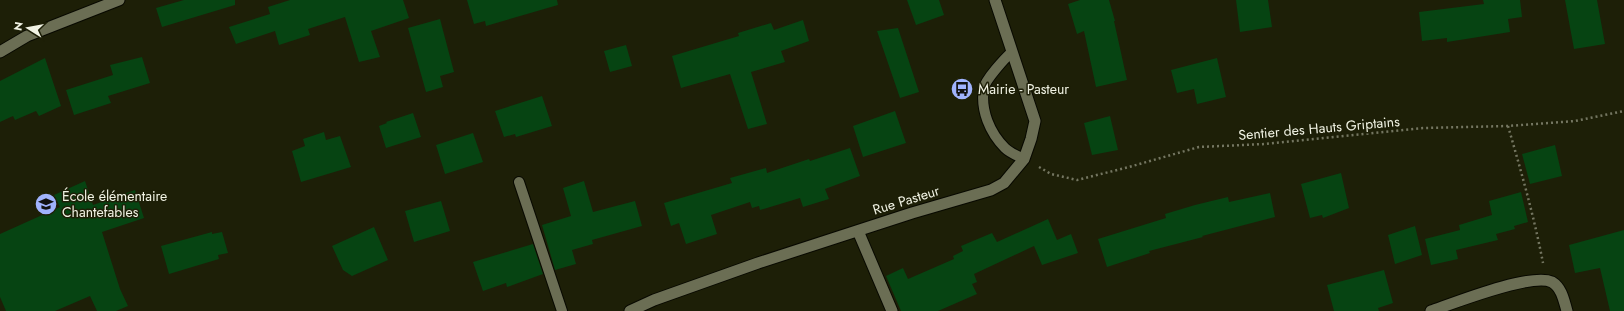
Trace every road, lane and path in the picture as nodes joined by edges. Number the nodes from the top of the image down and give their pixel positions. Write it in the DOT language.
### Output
graph roads {
  1 [pos="119,0"];
  2 [pos="995,0"];
  3 [pos="0,52"];
  4 [pos="1012,52"];
  5 [pos="1624,111"];
  6 [pos="1508,126"];
  7 [pos="1024,159"];
  8 [pos="519,182"];
  9 [pos="858,231"];
  10 [pos="1546,280"];
  11 [pos="562,311"];
  12 [pos="630,311"];
  13 [pos="892,311"];
  14 [pos="1431,311"];
  15 [pos="1567,311"];
  1 -- 3 [label="street"];
  2 -- 4 [label="street, Rue Pasteur"];
  4 -- 7 [label="street, Rue Pasteur"];
  4 -- 7 [label="lane"];
  5 -- 6 [label="path, Sentier des Hauts Griptains"];
  6 -- 7 [label="path, Sentier des Hauts Griptains"];
  6 -- 10 [label="path"];
  7 -- 9 [label="street, Rue Pasteur"];
  8 -- 11 [label="lane"];
  9 -- 12 [label="street, Rue Pasteur"];
  9 -- 13 [label="street"];
  10 -- 14 [label="street"];
  10 -- 15 [label="street"];
}
